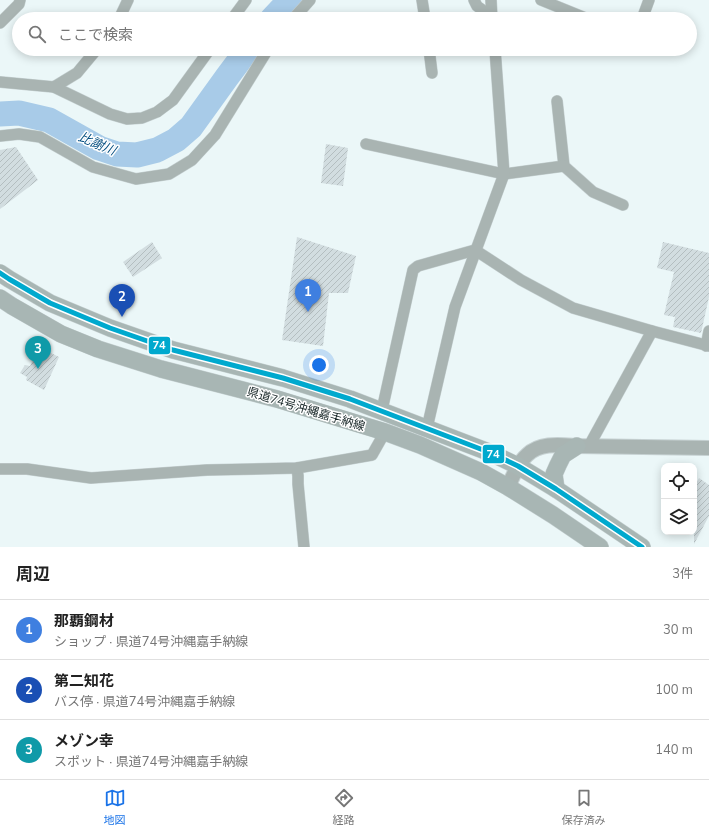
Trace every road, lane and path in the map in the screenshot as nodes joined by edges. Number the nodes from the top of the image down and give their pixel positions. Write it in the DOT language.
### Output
graph roads {
  1 [pos="20,0"];
  2 [pos="128,0"];
  3 [pos="246,0"];
  4 [pos="310,0"];
  5 [pos="422,0"];
  6 [pos="474,0"];
  7 [pos="491,0"];
  8 [pos="541,0"];
  9 [pos="649,0"];
  10 [pos="122,12"];
  11 [pos="237,12"];
  12 [pos="299,12"];
  13 [pos="424,12"];
  14 [pos="484,12"];
  15 [pos="492,12"];
  16 [pos="571,12"];
  17 [pos="645,12"];
  18 [pos="1,20"];
  19 [pos="91,56"];
  20 [pos="205,56"];
  21 [pos="264,56"];
  22 [pos="430,56"];
  23 [pos="496,56"];
  24 [pos="432,73"];
  25 [pos="0,82"];
  26 [pos="54,87"];
  27 [pos="557,101"];
  28 [pos="0,136"];
  29 [pos="366,144"];
  30 [pos="564,166"];
  31 [pos="504,174"];
  32 [pos="624,205"];
  33 [pos="475,250"];
  34 [pos="0,273"];
  35 [pos="0,298"];
  36 [pos="709,331"];
  37 [pos="652,332"];
  38 [pos="707,346"];
  39 [pos="382,410"];
  40 [pos="427,428"];
  41 [pos="385,432"];
  42 [pos="583,446"];
  43 [pos="709,448"];
  44 [pos="518,466"];
  45 [pos="297,468"];
  46 [pos="0,469"];
  47 [pos="508,487"];
  48 [pos="556,488"];
  49 [pos="304,547"];
  50 [pos="600,547"];
  51 [pos="642,547"];
  1 -- 18 [label="street"];
  2 -- 10 [label="street"];
  3 -- 11 [label="street"];
  4 -- 12 [label="street"];
  5 -- 13 [label="street"];
  6 -- 14 [label="street"];
  7 -- 15 [label="street"];
  8 -- 16 [label="street"];
  9 -- 17 [label="street"];
  19 -- 26 [label="street"];
  20 -- 26 [label="street"];
  21 -- 28 [label="street"];
  22 -- 24 [label="street"];
  23 -- 31 [label="street"];
  25 -- 26 [label="street"];
  27 -- 30 [label="street"];
  29 -- 31 [label="street"];
  30 -- 31 [label="street"];
  30 -- 32 [label="street"];
  31 -- 33 [label="street"];
  33 -- 37 [label="street"];
  33 -- 39 [label="street"];
  33 -- 40 [label="street"];
  34 -- 39 [label="main road, 県道74号沖縄嘉手納線"];
  35 -- 41 [label="main road, 県道74号沖縄嘉手納線"];
  36 -- 38 [label="street"];
  37 -- 38 [label="street"];
  37 -- 42 [label="street"];
  39 -- 40 [label="main road, 県道74号沖縄嘉手納線"];
  40 -- 44 [label="main road, 県道74号沖縄嘉手納線"];
  41 -- 45 [label="street"];
  41 -- 47 [label="main road, 県道74号沖縄嘉手納線"];
  42 -- 43 [label="street"];
  42 -- 44 [label="street"];
  42 -- 48 [label="main road"];
  44 -- 47 [label="street"];
  44 -- 48 [label="main road, 県道74号沖縄嘉手納線"];
  45 -- 46 [label="street"];
  45 -- 49 [label="street"];
  47 -- 50 [label="main road, 県道74号沖縄嘉手納線"];
  48 -- 51 [label="main road, 県道74号沖縄嘉手納線"];
}
